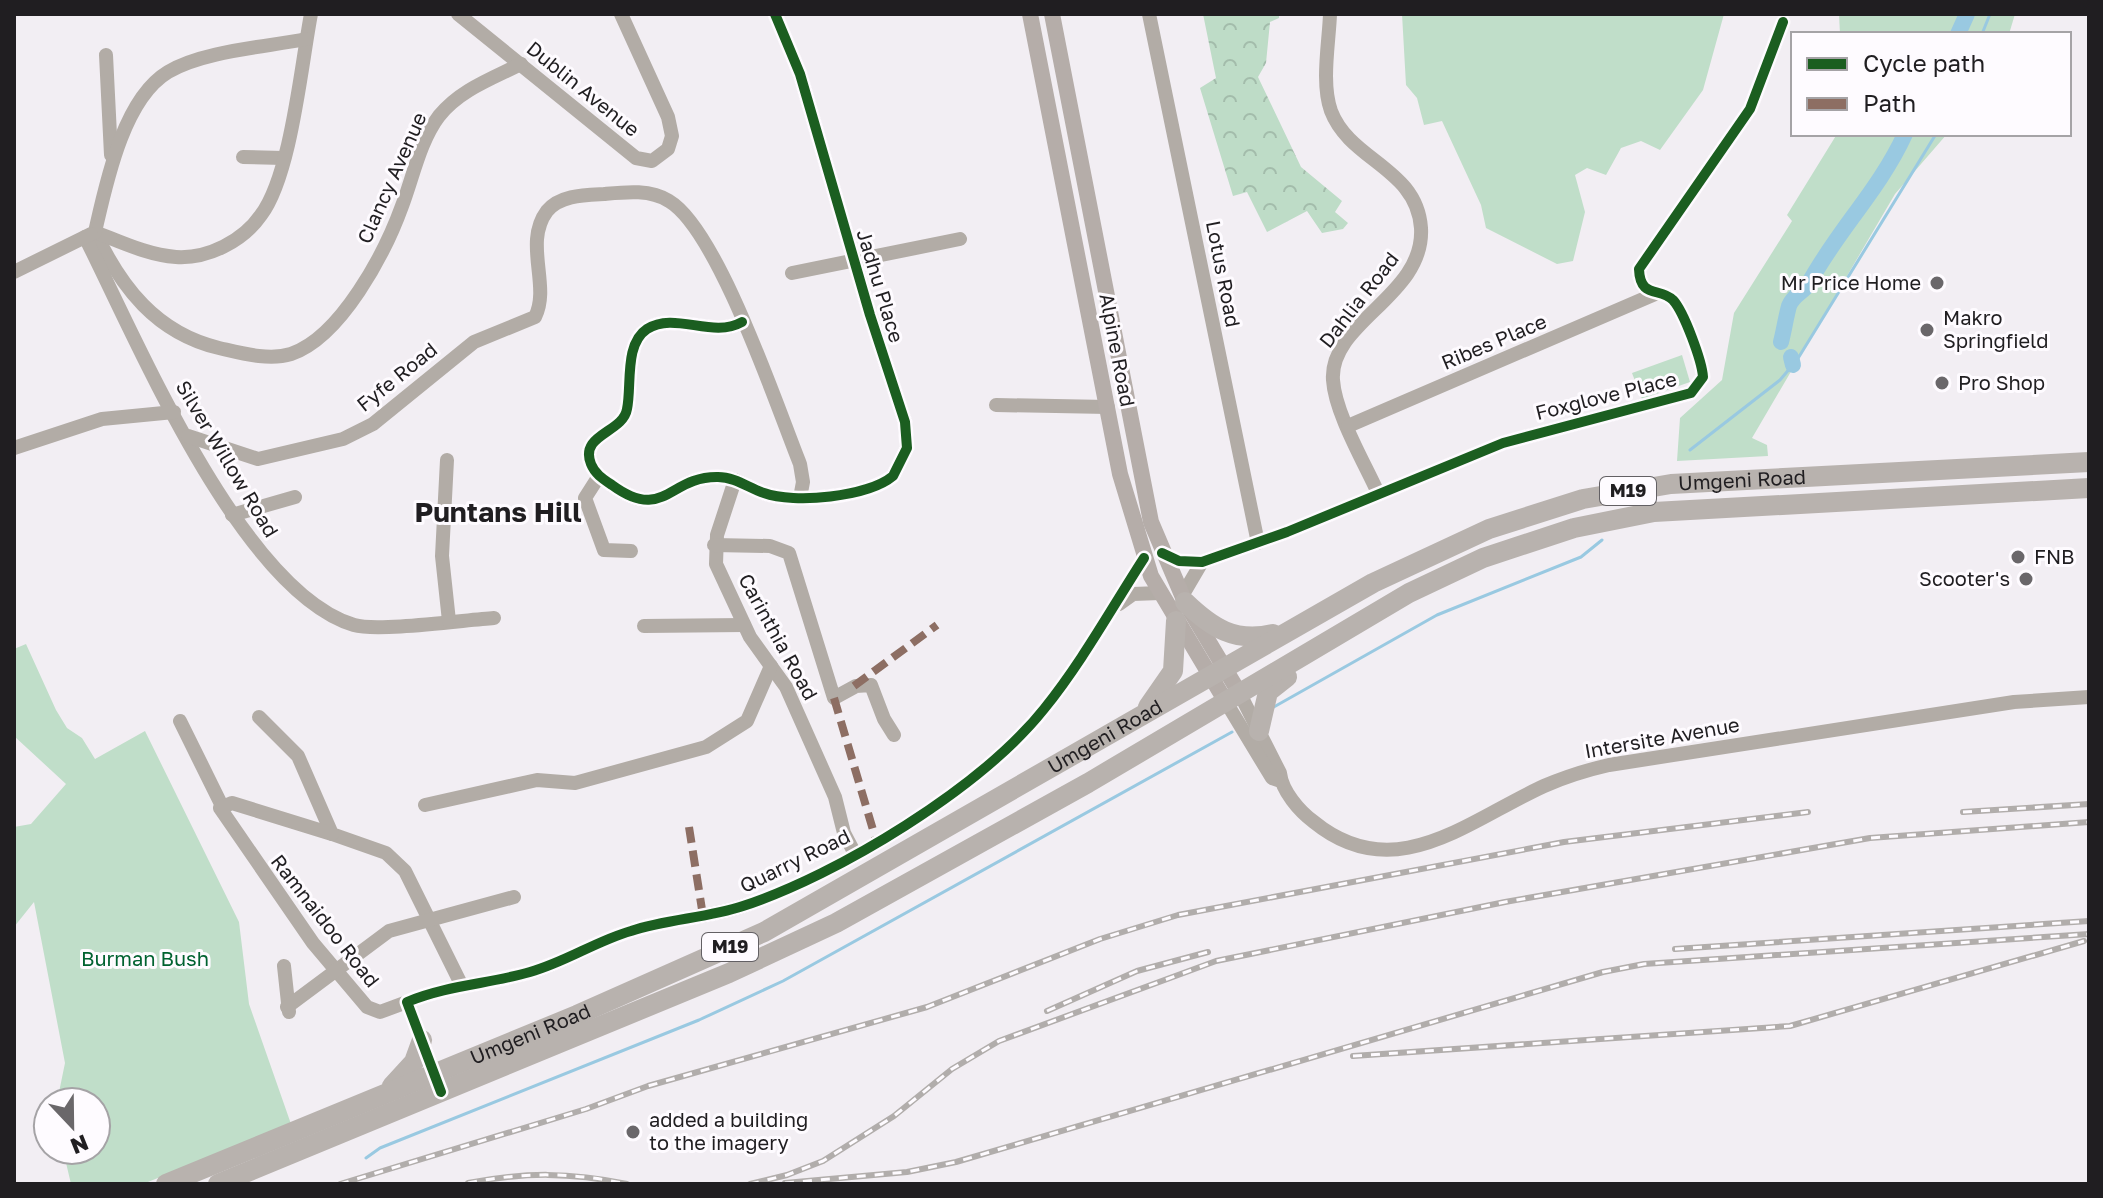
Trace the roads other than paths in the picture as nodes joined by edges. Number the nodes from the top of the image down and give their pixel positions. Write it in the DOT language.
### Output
graph roads {
  1 [pos="311,14"];
  2 [pos="460,14"];
  3 [pos="621,14"];
  4 [pos="775,14"];
  5 [pos="1030,14"];
  6 [pos="1052,14"];
  7 [pos="1149,14"];
  8 [pos="1330,14"];
  9 [pos="1783,22"];
  10 [pos="306,39"];
  11 [pos="106,55"];
  12 [pos="521,64"];
  13 [pos="1074,132"];
  14 [pos="243,157"];
  15 [pos="283,158"];
  16 [pos="112,164"];
  17 [pos="1061,165"];
  18 [pos="90,234"];
  19 [pos="960,239"];
  20 [pos="853,259"];
  21 [pos="14,272"];
  22 [pos="792,273"];
  23 [pos="1655,294"];
  24 [pos="742,322"];
  25 [pos="996,405"];
  26 [pos="1108,407"];
  27 [pos="174,412"];
  28 [pos="1348,426"];
  29 [pos="188,436"];
  30 [pos="14,448"];
  31 [pos="447,460"];
  32 [pos="2089,462"];
  33 [pos="599,476"];
  34 [pos="735,480"];
  35 [pos="2089,488"];
  36 [pos="1378,493"];
  37 [pos="295,497"];
  38 [pos="800,498"];
  39 [pos="232,515"];
  40 [pos="1258,543"];
  41 [pos="714,545"];
  42 [pos="631,551"];
  43 [pos="1162,553"];
  44 [pos="1144,558"];
  45 [pos="1202,562"];
  46 [pos="1160,593"];
  47 [pos="1409,593"];
  48 [pos="1184,599"];
  49 [pos="1113,609"];
  50 [pos="494,618"];
  51 [pos="449,621"];
  52 [pos="1176,621"];
  53 [pos="744,625"];
  54 [pos="644,626"];
  55 [pos="1286,632"];
  56 [pos="771,666"];
  57 [pos="1217,672"];
  58 [pos="2089,697"];
  59 [pos="1233,698"];
  60 [pos="259,717"];
  61 [pos="1138,719"];
  62 [pos="180,721"];
  63 [pos="1259,731"];
  64 [pos="894,735"];
  65 [pos="1281,781"];
  66 [pos="425,805"];
  67 [pos="222,806"];
  68 [pos="332,834"];
  69 [pos="855,854"];
  70 [pos="514,897"];
  71 [pos="430,922"];
  72 [pos="284,966"];
  73 [pos="337,971"];
  74 [pos="461,984"];
  75 [pos="407,1002"];
  76 [pos="422,1040"];
  77 [pos="437,1082"];
  78 [pos="386,1092"];
  79 [pos="166,1184"];
  80 [pos="218,1184"];
  1 -- 10 [label="street"];
  2 -- 12 [label="street, Dublin Avenue"];
  3 -- 12 [label="street, Dublin Avenue"];
  4 -- 20 [label="street, Jadhu Place"];
  5 -- 17 [label="main road, Alpine Road"];
  6 -- 13 [label="main road, Alpine Road"];
  7 -- 40 [label="street, Lotus Road"];
  8 -- 28 [label="street, Dahlia Road"];
  9 -- 23 [label="street, Foxglove Place"];
  10 -- 15 [label="street"];
  10 -- 16 [label="street"];
  11 -- 16 [label="street"];
  12 -- 18 [label="street, Clancy Avenue"];
  13 -- 17 [label="main road"];
  13 -- 43 [label="main road, Alpine Road"];
  14 -- 15 [label="street"];
  15 -- 18 [label="street"];
  16 -- 18 [label="street"];
  17 -- 26 [label="main road, Alpine Road"];
  18 -- 21 [label="street"];
  18 -- 27 [label="street, Silver Willow Road"];
  19 -- 20 [label="street"];
  20 -- 22 [label="street"];
  20 -- 38 [label="street, Jadhu Place"];
  23 -- 28 [label="street, Ribes Place"];
  23 -- 36 [label="street, Foxglove Place"];
  24 -- 29 [label="street, Fyfe Road"];
  24 -- 33 [label="street"];
  24 -- 38 [label="street"];
  25 -- 26 [label="street"];
  26 -- 44 [label="main road, Alpine Road"];
  27 -- 29 [label="street, Silver Willow Road"];
  27 -- 30 [label="street"];
  28 -- 36 [label="street, Dahlia Road"];
  29 -- 39 [label="street, Silver Willow Road"];
  31 -- 51 [label="street"];
  32 -- 55 [label="highway, Umgeni Road / M19"];
  33 -- 34 [label="street"];
  33 -- 42 [label="street"];
  34 -- 38 [label="street"];
  34 -- 41 [label="street"];
  35 -- 47 [label="highway, Umgeni Road / M19"];
  36 -- 40 [label="street, Foxglove Place"];
  37 -- 39 [label="street"];
  39 -- 51 [label="street, Silver Willow Road"];
  40 -- 45 [label="street, Foxglove Place"];
  41 -- 53 [label="street, Carinthia Road"];
  41 -- 64 [label="street"];
  43 -- 45 [label="street"];
  43 -- 48 [label="main road, Alpine Road"];
  44 -- 46 [label="main road, Alpine Road"];
  44 -- 49 [label="street, Quarry Road"];
  45 -- 48 [label="street"];
  46 -- 49 [label="street"];
  46 -- 52 [label="main road, Alpine Road"];
  47 -- 59 [label="highway, Umgeni Road / M19"];
  47 -- 63 [label="highway"];
  48 -- 55 [label="highway"];
  48 -- 57 [label="main road, Alpine Road"];
  49 -- 69 [label="street, Quarry Road"];
  50 -- 51 [label="street, Silver Willow Road"];
  52 -- 57 [label="main road, Alpine Road"];
  52 -- 61 [label="highway"];
  53 -- 54 [label="street"];
  53 -- 56 [label="street, Carinthia Road"];
  55 -- 57 [label="highway, Umgeni Road / M19"];
  56 -- 66 [label="street"];
  56 -- 69 [label="street, Carinthia Road"];
  57 -- 59 [label="main road"];
  57 -- 61 [label="highway, Umgeni Road / M19"];
  58 -- 65 [label="street, Intersite Avenue"];
  59 -- 63 [label="street, Intersite Avenue"];
  59 -- 65 [label="street, Intersite Avenue"];
  59 -- 77 [label="highway, Umgeni Road / M19"];
  60 -- 68 [label="street"];
  61 -- 77 [label="highway, Umgeni Road / M19"];
  62 -- 67 [label="street, Ramnaidoo Road"];
  63 -- 65 [label="street, Intersite Avenue"];
  67 -- 68 [label="street"];
  67 -- 73 [label="street, Ramnaidoo Road"];
  68 -- 71 [label="street"];
  69 -- 74 [label="street, Quarry Road"];
  70 -- 71 [label="street"];
  71 -- 73 [label="street"];
  71 -- 74 [label="street"];
  72 -- 73 [label="street"];
  73 -- 75 [label="street, Ramnaidoo Road"];
  74 -- 75 [label="street, Quarry Road"];
  75 -- 76 [label="street"];
  76 -- 77 [label="street"];
  76 -- 78 [label="highway"];
  77 -- 78 [label="highway, Umgeni Road / M19"];
  77 -- 80 [label="highway, Umgeni Road / M19"];
  78 -- 79 [label="highway, Umgeni Road / M19"];
}
